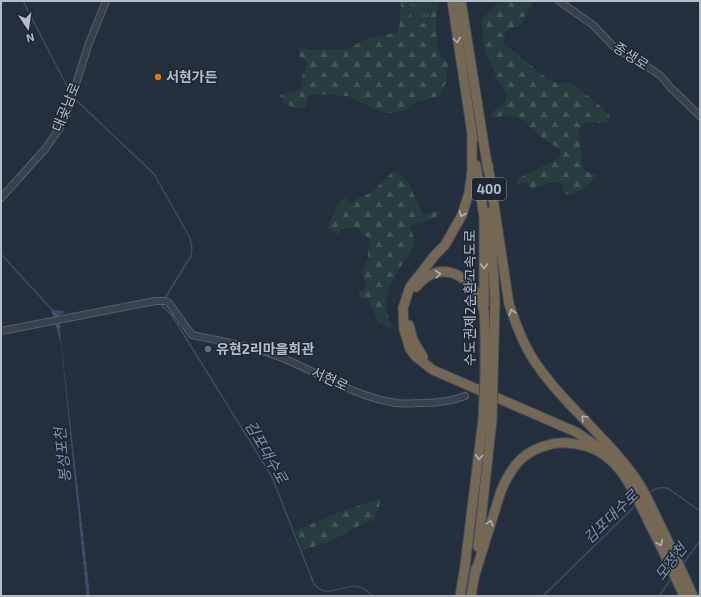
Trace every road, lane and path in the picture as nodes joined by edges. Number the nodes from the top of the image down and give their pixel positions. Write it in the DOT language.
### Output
graph roads {
  1 [pos="106,1"];
  2 [pos="452,1"];
  3 [pos="461,1"];
  4 [pos="559,1"];
  5 [pos="700,116"];
  6 [pos="472,134"];
  7 [pos="488,165"];
  8 [pos="1,198"];
  9 [pos="1,331"];
  10 [pos="485,335"];
  11 [pos="489,378"];
  12 [pos="465,396"];
  13 [pos="488,419"];
  14 [pos="616,454"];
  15 [pos="606,456"];
  16 [pos="640,494"];
  17 [pos="652,517"];
  18 [pos="475,574"];
  19 [pos="690,595"];
  20 [pos="460,596"];
  21 [pos="471,596"];
  1 -- 8 [label="street, 대곶남로"];
  2 -- 6 [label="highway, 수도권제2순환고속도로 / 400, one-way"];
  3 -- 7 [label="highway, 수도권제2순환고속도로 / 400"];
  4 -- 5 [label="street, 종생로"];
  6 -- 10 [label="highway, 수도권제2순환고속도로 / 400, one-way"];
  6 -- 15 [label="highway, one-way"];
  7 -- 11 [label="highway, 수도권제2순환고속도로 / 400"];
  14 -- 7 [label="highway, one-way"];
  9 -- 12 [label="street, 서현로"];
  10 -- 11 [label="highway, 수도권제2순환고속도로 / 400"];
  14 -- 10 [label="highway, one-way"];
  11 -- 13 [label="highway, 수도권제2순환고속도로 / 400, bridge"];
  13 -- 18 [label="highway, 수도권제2순환고속도로 / 400"];
  13 -- 20 [label="highway, 수도권제2순환고속도로 / 400, one-way"];
  14 -- 16 [label="highway"];
  15 -- 16 [label="highway"];
  18 -- 15 [label="highway, one-way"];
  16 -- 17 [label="highway"];
  17 -- 19 [label="highway"];
  17 -- 19 [label="highway, one-way"];
  18 -- 21 [label="highway, 수도권제2순환고속도로 / 400"];
}
